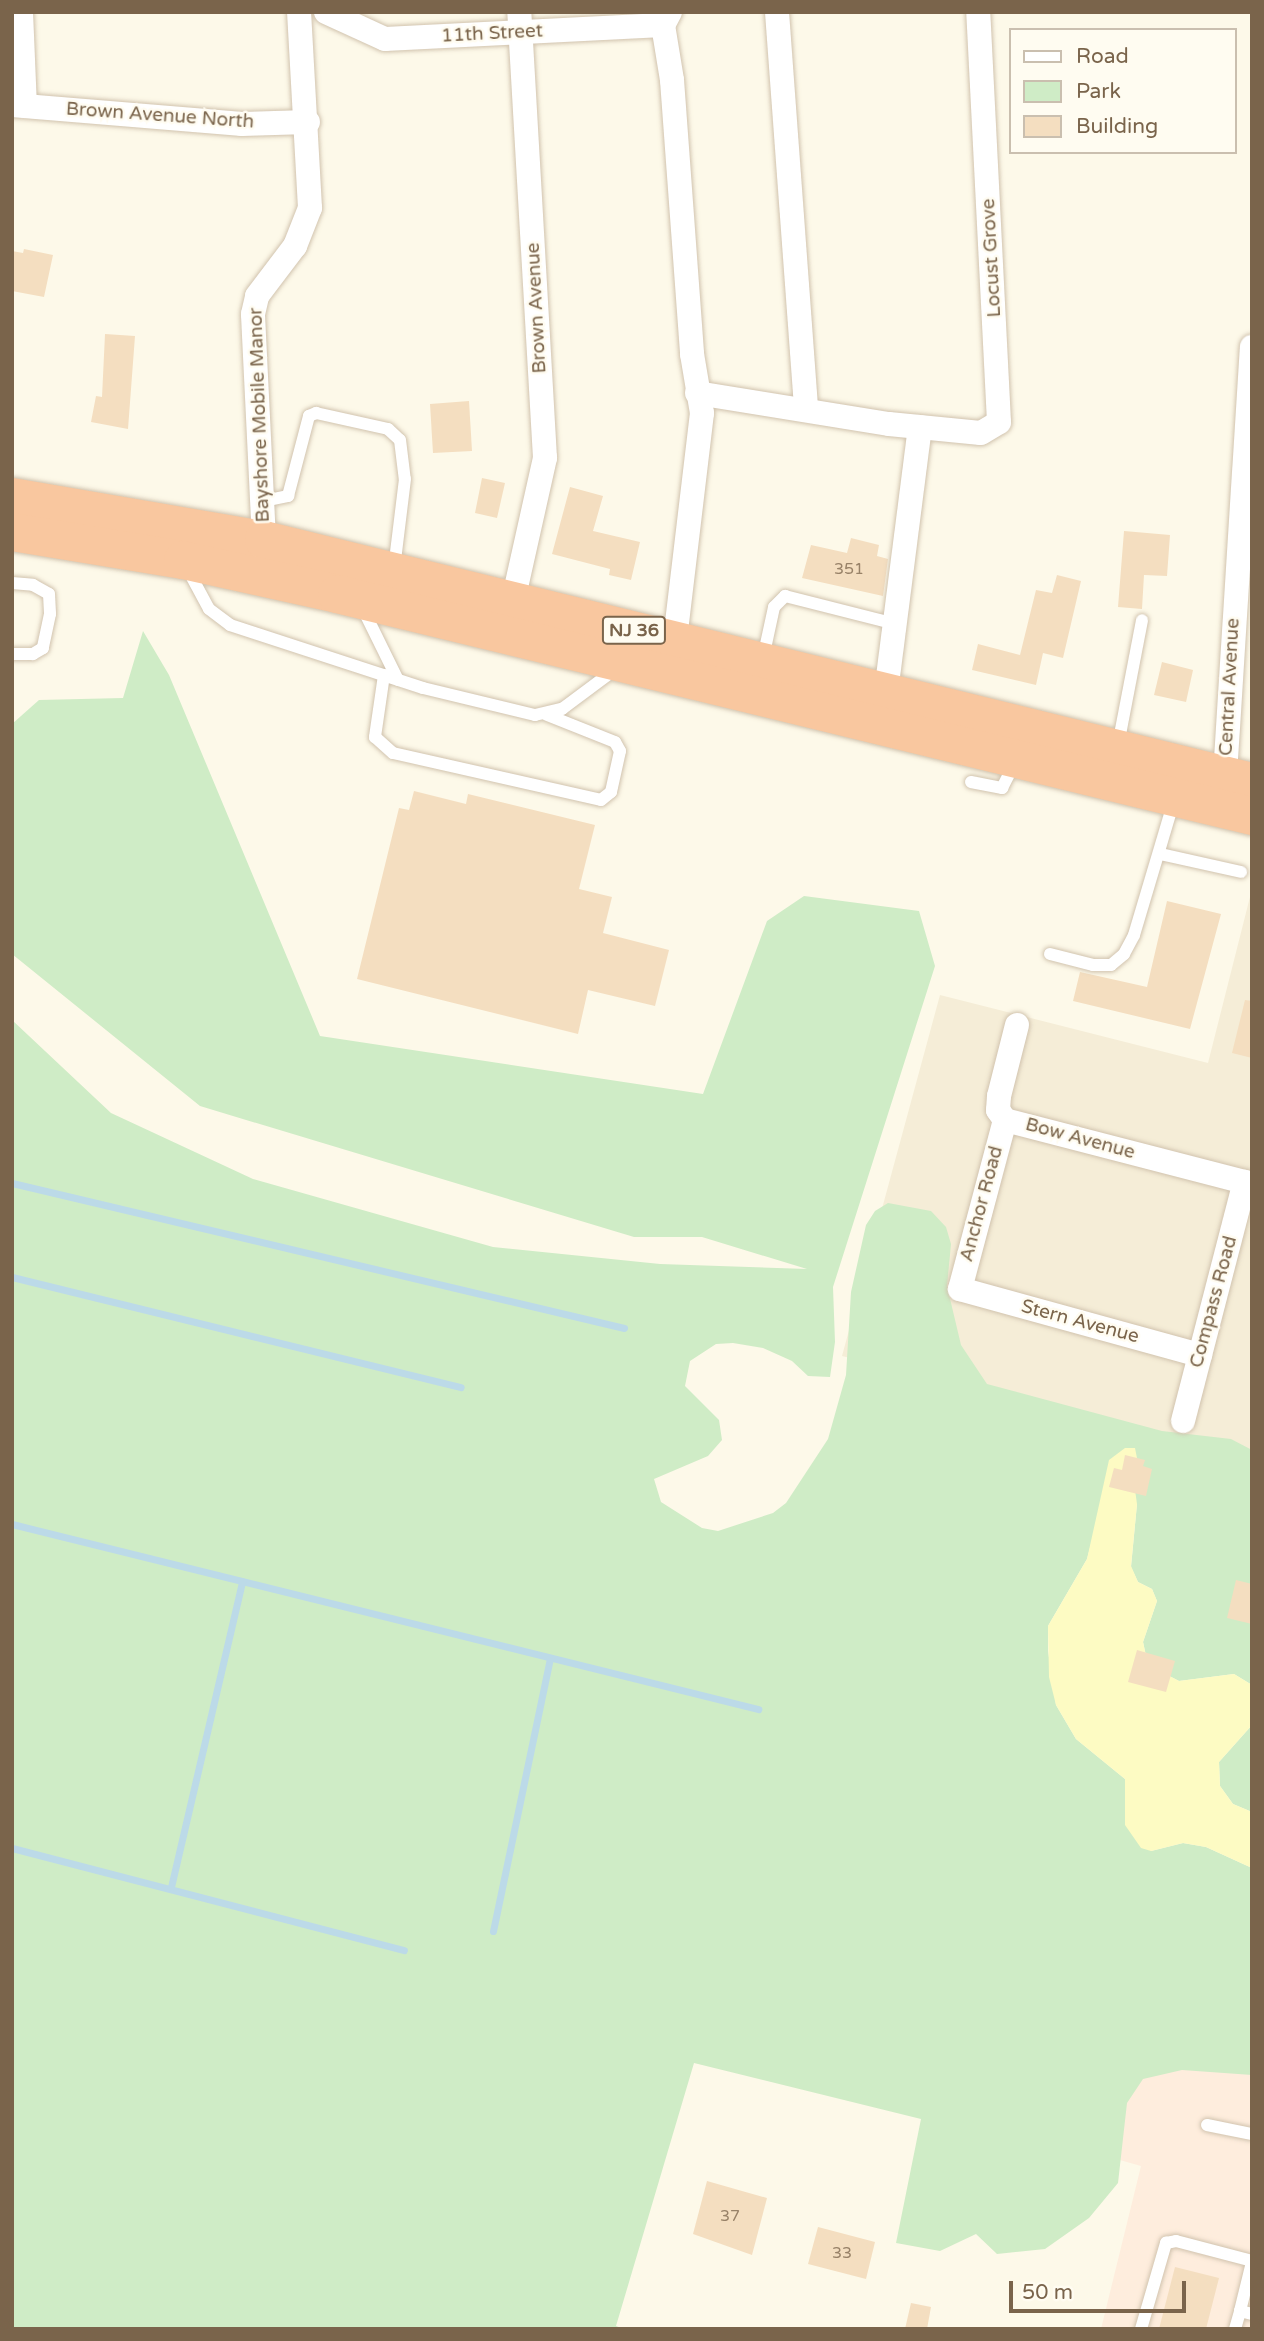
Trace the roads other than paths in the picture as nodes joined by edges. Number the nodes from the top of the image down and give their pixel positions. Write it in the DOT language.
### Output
graph roads {
  1 [pos="21,12"];
  2 [pos="299,12"];
  3 [pos="326,12"];
  4 [pos="777,12"];
  5 [pos="978,12"];
  6 [pos="667,19"];
  7 [pos="519,23"];
  8 [pos="19,105"];
  9 [pos="308,122"];
  10 [pos="1252,347"];
  11 [pos="697,393"];
  12 [pos="806,409"];
  13 [pos="920,427"];
  14 [pos="12,497"];
  15 [pos="264,501"];
  16 [pos="12,532"];
  17 [pos="264,540"];
  18 [pos="183,560"];
  19 [pos="394,572"];
  20 [pos="12,583"];
  21 [pos="358,599"];
  22 [pos="513,601"];
  23 [pos="1142,620"];
  24 [pos="896,624"];
  25 [pos="674,640"];
  26 [pos="12,654"];
  27 [pos="762,662"];
  28 [pos="624,664"];
  29 [pos="384,675"];
  30 [pos="398,680"];
  31 [pos="886,692"];
  32 [pos="547,715"];
  33 [pos="1117,749"];
  34 [pos="1016,760"];
  35 [pos="1238,778"];
  36 [pos="971,782"];
  37 [pos="1175,799"];
  38 [pos="1252,817"];
  39 [pos="1160,854"];
  40 [pos="1241,872"];
  41 [pos="1050,954"];
  42 [pos="1017,1025"];
  43 [pos="1005,1120"];
  44 [pos="1248,1183"];
  45 [pos="960,1289"];
  46 [pos="1200,1355"];
  47 [pos="1183,1421"];
  48 [pos="1207,2124"];
  49 [pos="1252,2134"];
  50 [pos="1252,2261"];
  51 [pos="1246,2312"];
  52 [pos="1141,2329"];
  53 [pos="1235,2329"];
  1 -- 8 [label="street"];
  2 -- 9 [label="street, Bayshore Mobile Manor"];
  3 -- 7 [label="street, 11th Street"];
  4 -- 12 [label="street"];
  5 -- 13 [label="street, Locust Grove"];
  6 -- 7 [label="street, 11th Street"];
  6 -- 11 [label="street"];
  7 -- 22 [label="street, Brown Avenue"];
  8 -- 9 [label="street, Brown Avenue North"];
  9 -- 15 [label="street, Bayshore Mobile Manor"];
  10 -- 35 [label="street, Central Avenue"];
  11 -- 12 [label="street, Locust Grove"];
  11 -- 25 [label="street"];
  12 -- 13 [label="street, Locust Grove"];
  13 -- 24 [label="street"];
  14 -- 17 [label="highway, NJ 36"];
  15 -- 17 [label="street, Bayshore Mobile Manor"];
  15 -- 19 [label="lane"];
  16 -- 18 [label="highway, NJ 36"];
  17 -- 19 [label="highway, NJ 36"];
  18 -- 21 [label="highway, NJ 36"];
  18 -- 29 [label="lane"];
  19 -- 22 [label="highway, NJ 36"];
  20 -- 26 [label="lane"];
  21 -- 28 [label="highway, NJ 36"];
  21 -- 30 [label="lane"];
  22 -- 25 [label="highway, NJ 36"];
  23 -- 33 [label="lane"];
  24 -- 27 [label="lane"];
  24 -- 31 [label="street"];
  25 -- 27 [label="highway, NJ 36"];
  27 -- 31 [label="highway, NJ 36"];
  28 -- 32 [label="lane"];
  28 -- 34 [label="highway, NJ 36"];
  29 -- 30 [label="lane"];
  29 -- 32 [label="lane"];
  30 -- 32 [label="lane"];
  31 -- 33 [label="highway, NJ 36"];
  33 -- 35 [label="highway, NJ 36"];
  34 -- 36 [label="lane"];
  34 -- 37 [label="highway, NJ 36"];
  37 -- 38 [label="highway, NJ 36"];
  37 -- 39 [label="lane"];
  39 -- 40 [label="lane"];
  39 -- 41 [label="lane"];
  42 -- 43 [label="street, Bow Avenue"];
  43 -- 44 [label="street, Bow Avenue"];
  43 -- 45 [label="street, Anchor Road"];
  44 -- 46 [label="street, Compass Road"];
  45 -- 46 [label="street, Stern Avenue"];
  46 -- 47 [label="street, Compass Road"];
  48 -- 49 [label="lane"];
  50 -- 51 [label="lane"];
  50 -- 52 [label="lane"];
  51 -- 53 [label="lane"];
}
